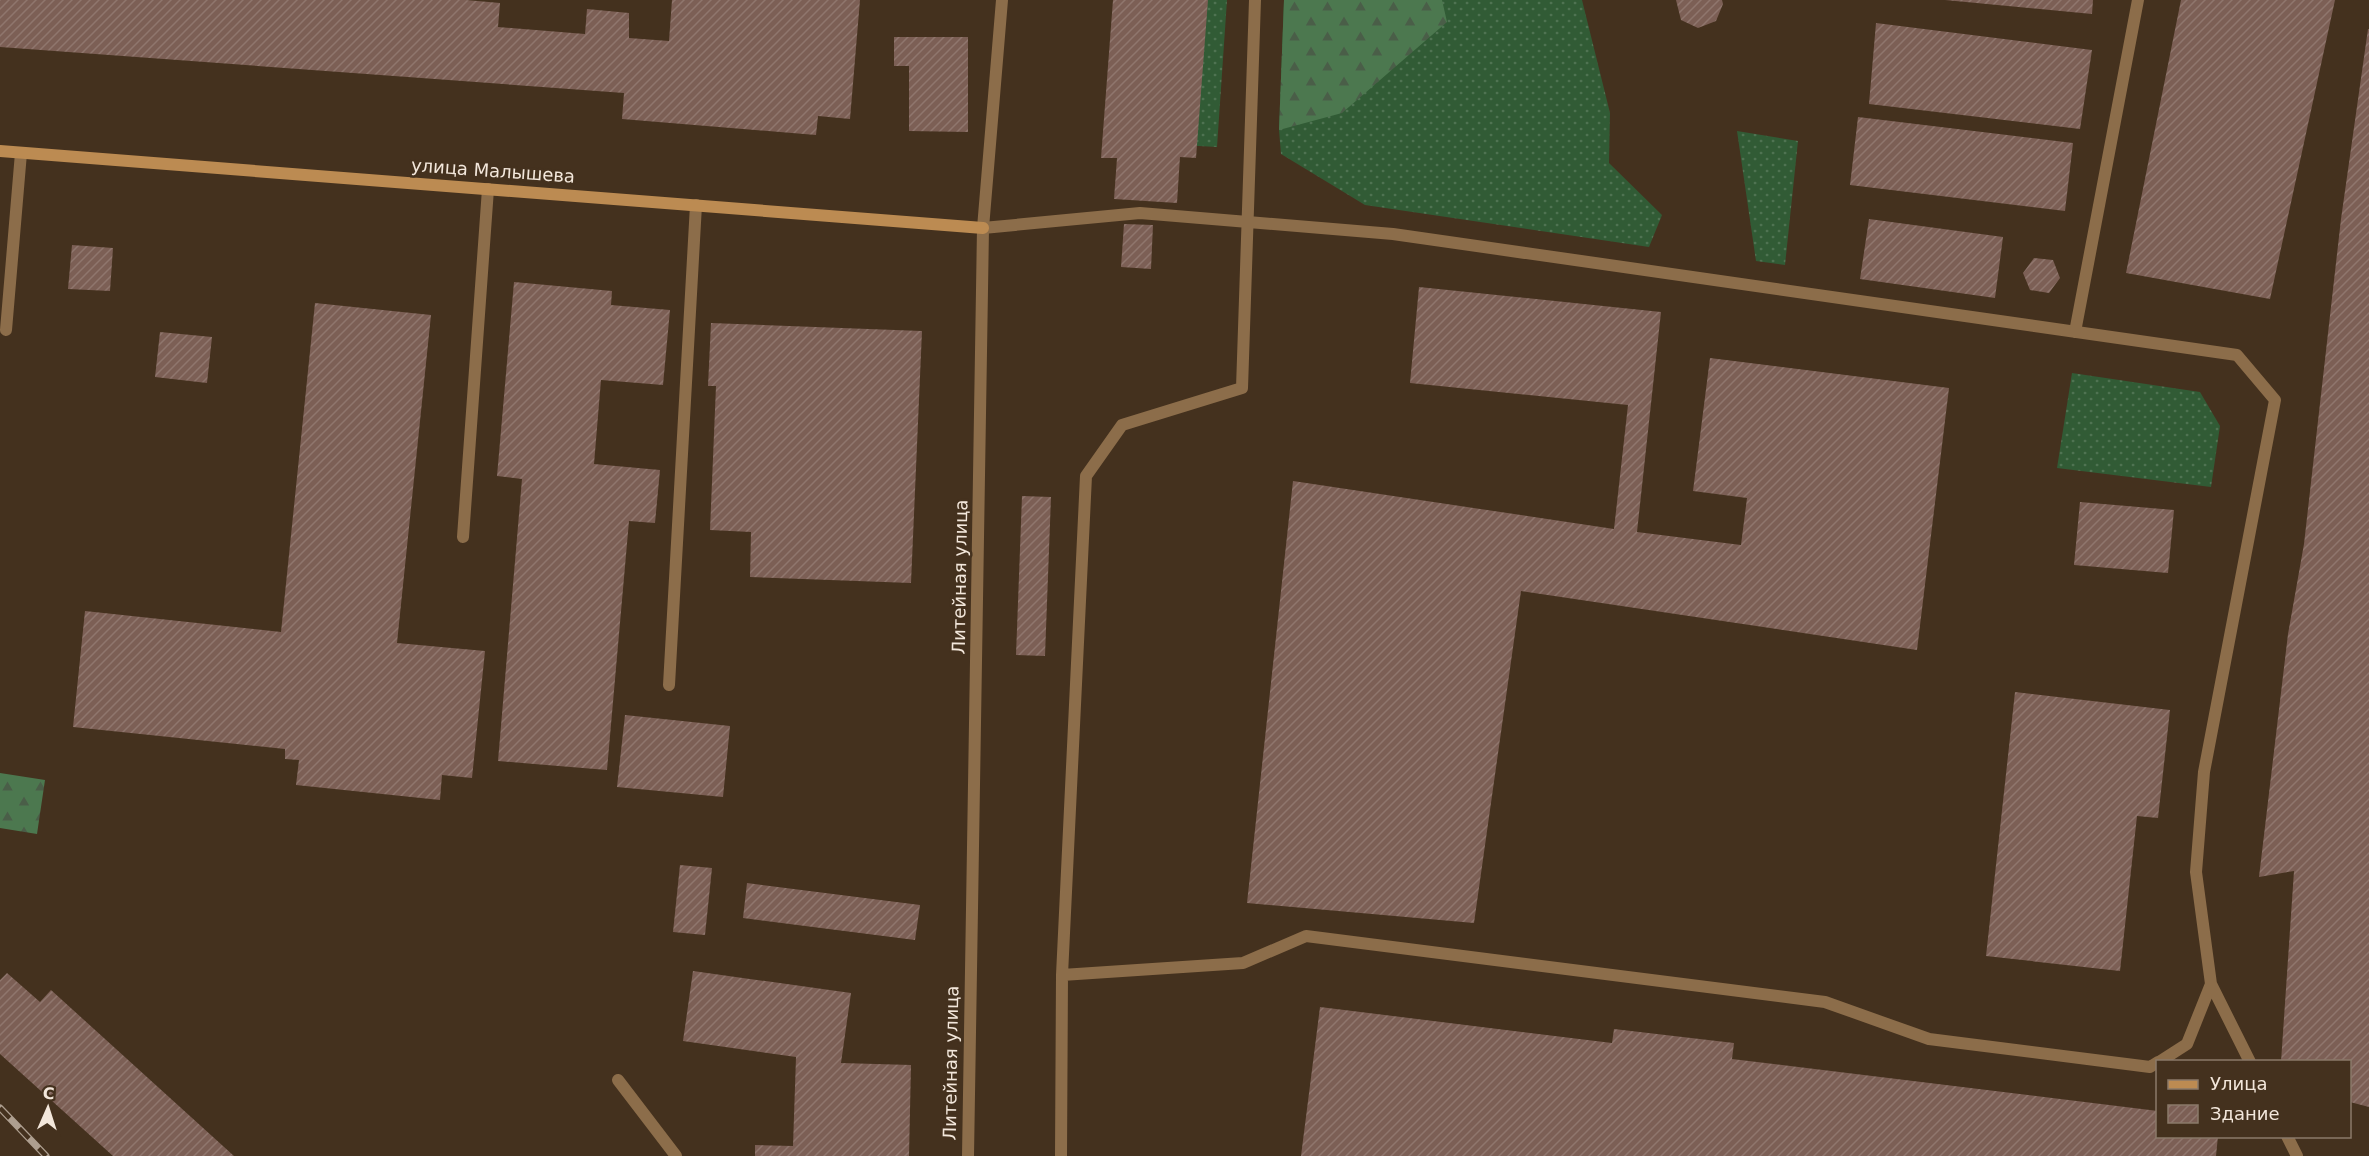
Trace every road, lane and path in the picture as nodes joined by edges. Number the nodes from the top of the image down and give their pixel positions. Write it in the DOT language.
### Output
graph roads {
  1 [pos="1002,0"];
  2 [pos="1255,0"];
  3 [pos="2138,0"];
  4 [pos="0,151"];
  5 [pos="21,153"];
  6 [pos="488,189"];
  7 [pos="696,205"];
  8 [pos="1246,221"];
  9 [pos="983,228"];
  10 [pos="6,330"];
  11 [pos="2075,332"];
  12 [pos="463,537"];
  13 [pos="669,685"];
  14 [pos="1062,975"];
  15 [pos="2211,984"];
  16 [pos="2161,1060"];
  17 [pos="2249,1060"];
  18 [pos="2156,1063"];
  19 [pos="618,1080"];
  20 [pos="2288,1138"];
  21 [pos="676,1156"];
  22 [pos="968,1156"];
  23 [pos="1061,1156"];
  24 [pos="2297,1156"];
  1 -- 9 [label="street, Литейная улица"];
  2 -- 8 [label="street"];
  3 -- 11 [label="street"];
  4 -- 5 [label="street, улица Малышева"];
  5 -- 6 [label="street, улица Малышева"];
  5 -- 10 [label="street"];
  6 -- 7 [label="street, улица Малышева"];
  6 -- 12 [label="street"];
  7 -- 9 [label="street, улица Малышева"];
  7 -- 13 [label="street"];
  8 -- 9 [label="street"];
  8 -- 11 [label="street"];
  8 -- 14 [label="street"];
  9 -- 22 [label="street, Литейная улица"];
  11 -- 15 [label="street"];
  14 -- 18 [label="street"];
  14 -- 23 [label="street"];
  15 -- 16 [label="street"];
  15 -- 17 [label="street"];
  19 -- 21 [label="street"];
  20 -- 24 [label="street"];
}
